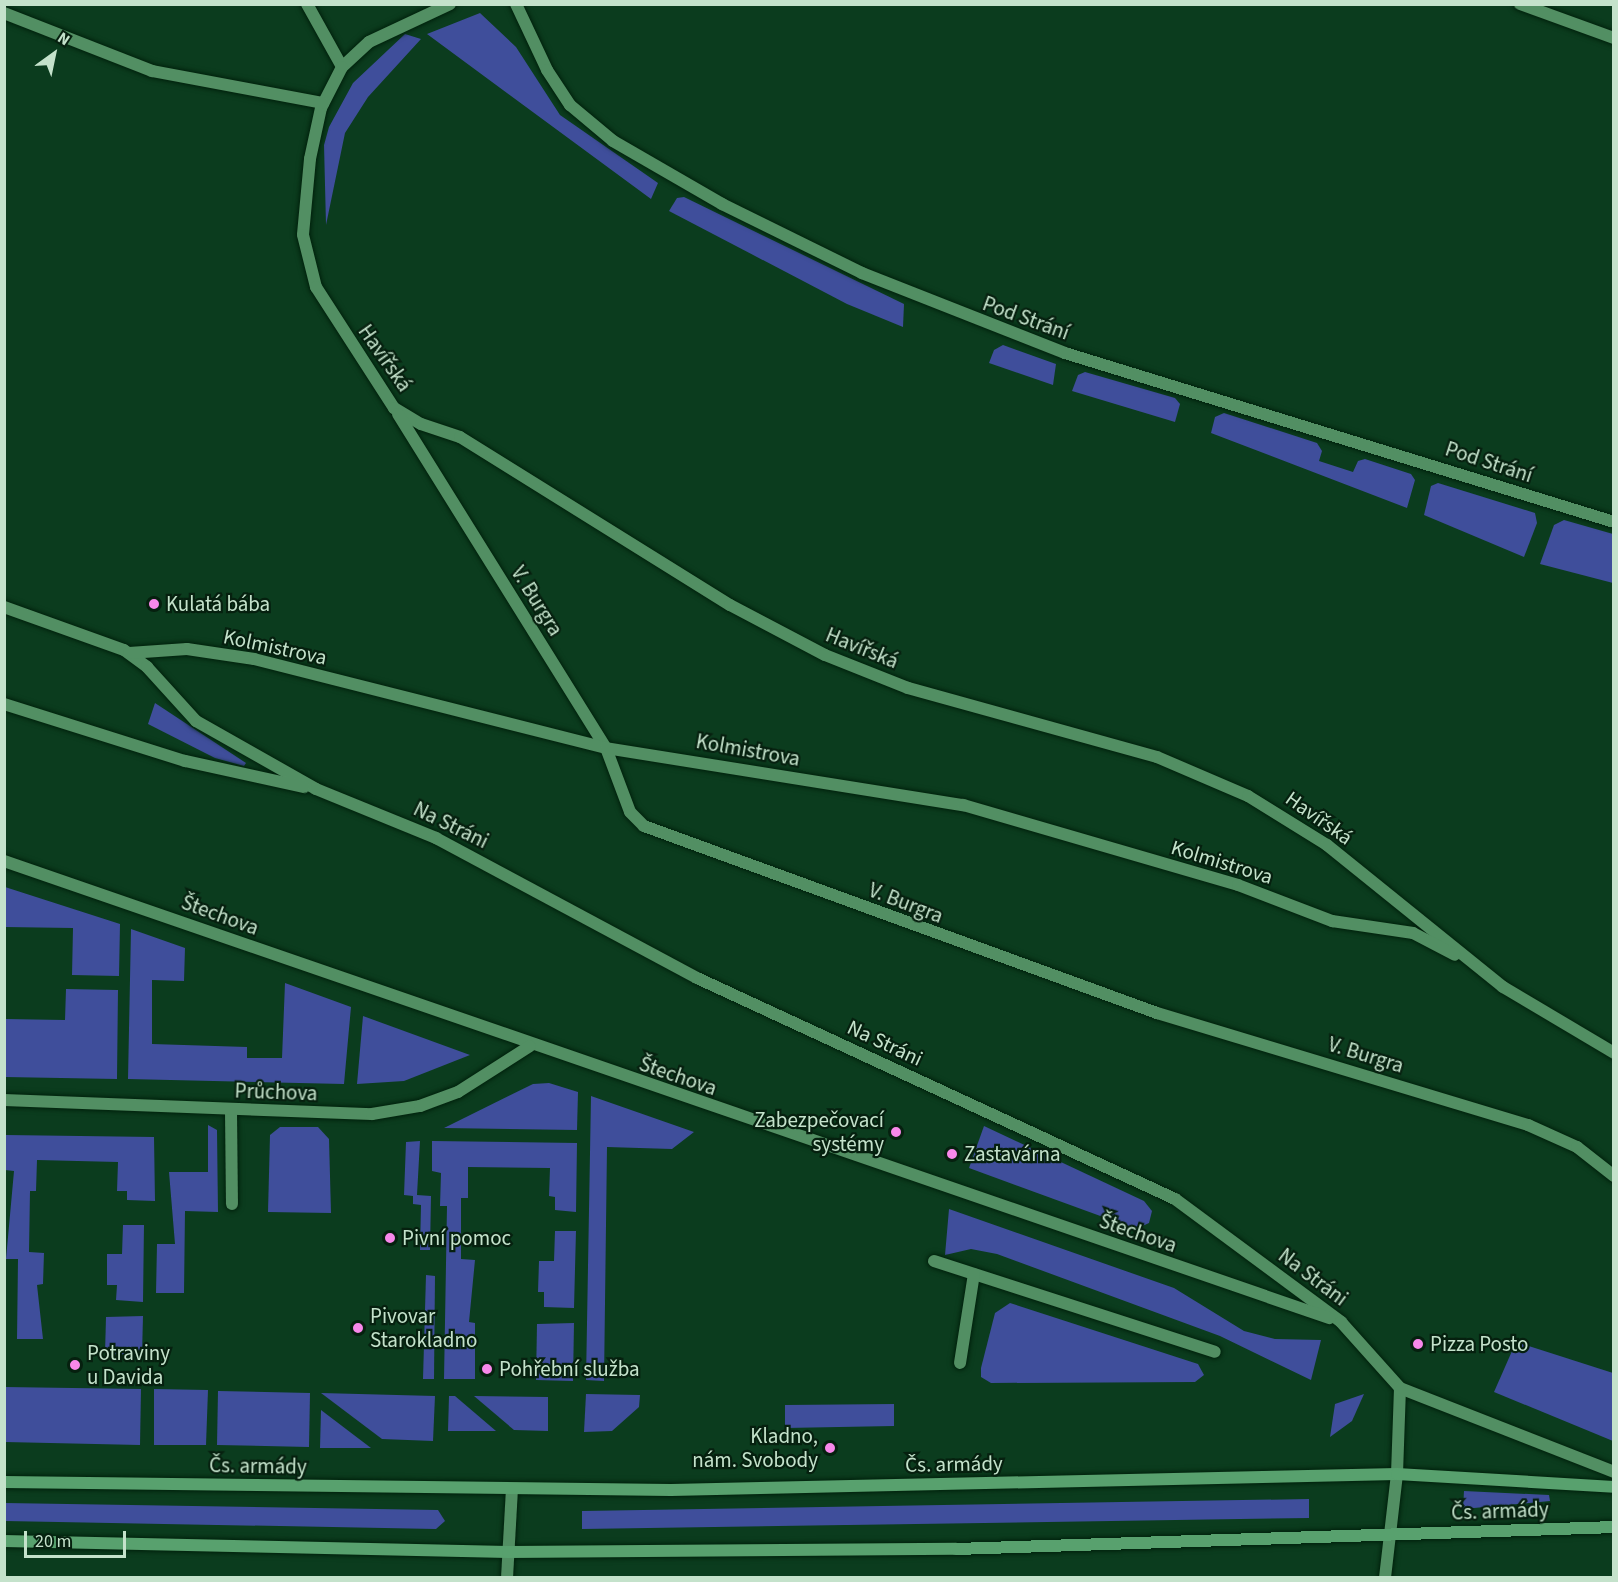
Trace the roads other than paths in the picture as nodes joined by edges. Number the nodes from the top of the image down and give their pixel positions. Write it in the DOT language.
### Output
graph roads {
  1 [pos="307,4"];
  2 [pos="450,4"];
  3 [pos="516,4"];
  4 [pos="1520,4"];
  5 [pos="4,13"];
  6 [pos="1614,38"];
  7 [pos="342,67"];
  8 [pos="323,103"];
  9 [pos="394,408"];
  10 [pos="1614,522"];
  11 [pos="4,607"];
  12 [pos="129,653"];
  13 [pos="4,704"];
  14 [pos="606,748"];
  15 [pos="316,789"];
  16 [pos="4,861"];
  17 [pos="1477,966"];
  18 [pos="530,1047"];
  19 [pos="1614,1053"];
  20 [pos="4,1100"];
  21 [pos="231,1110"];
  22 [pos="1614,1176"];
  23 [pos="232,1204"];
  24 [pos="934,1261"];
  25 [pos="974,1274"];
  26 [pos="1341,1322"];
  27 [pos="1215,1352"];
  28 [pos="960,1363"];
  29 [pos="1400,1388"];
  30 [pos="1614,1472"];
  31 [pos="1397,1474"];
  32 [pos="4,1482"];
  33 [pos="1614,1487"];
  34 [pos="512,1489"];
  35 [pos="1614,1527"];
  36 [pos="1389,1536"];
  37 [pos="4,1541"];
  38 [pos="508,1552"];
  39 [pos="507,1578"];
  40 [pos="1385,1578"];
  1 -- 7 [label="street"];
  2 -- 7 [label="street, Havířská"];
  3 -- 10 [label="street, Pod Strání"];
  4 -- 6 [label="street"];
  5 -- 8 [label="street"];
  7 -- 8 [label="street, Havířská"];
  8 -- 9 [label="street, Havířská"];
  9 -- 14 [label="street, V. Burgra"];
  9 -- 17 [label="street, Havířská"];
  11 -- 12 [label="street, Kolmistrova"];
  12 -- 14 [label="street, Kolmistrova"];
  12 -- 15 [label="street, Na Stráni"];
  13 -- 15 [label="street, Na Stráni"];
  14 -- 17 [label="street, Kolmistrova"];
  14 -- 22 [label="street, V. Burgra"];
  15 -- 26 [label="street, Na Stráni"];
  16 -- 18 [label="street, Štechova"];
  17 -- 19 [label="street, Havířská"];
  18 -- 21 [label="street, Průchova"];
  18 -- 26 [label="street, Štechova"];
  20 -- 21 [label="street, Průchova"];
  21 -- 23 [label="street"];
  24 -- 25 [label="street"];
  25 -- 27 [label="street"];
  25 -- 28 [label="street"];
  26 -- 29 [label="street, Na Stráni"];
  29 -- 30 [label="street, Na Stráni"];
  29 -- 31 [label="street"];
  31 -- 33 [label="main road, Čs. armády"];
  31 -- 34 [label="main road, Čs. armády"];
  31 -- 36 [label="street"];
  32 -- 34 [label="main road, Čs. armády"];
  34 -- 38 [label="street"];
  35 -- 36 [label="main road, Čs. armády"];
  36 -- 38 [label="main road, Čs. armády"];
  36 -- 40 [label="street"];
  37 -- 38 [label="main road, Čs. armády"];
  38 -- 39 [label="street"];
}
